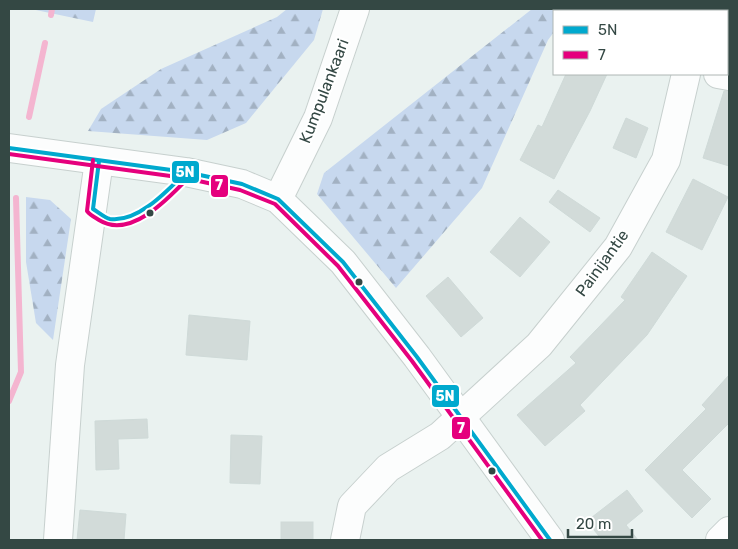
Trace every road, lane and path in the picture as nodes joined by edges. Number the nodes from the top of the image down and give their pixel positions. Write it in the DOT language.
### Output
graph roads {
  1 [pos="355,9"];
  2 [pos="686,75"];
  3 [pos="9,148"];
  4 [pos="98,161"];
  5 [pos="278,199"];
  6 [pos="460,417"];
  7 [pos="729,531"];
  8 [pos="58,540"];
  9 [pos="345,540"];
  10 [pos="550,540"];
  11 [pos="720,540"];
  1 -- 5 [label="street, Kumpulankaari"];
  2 -- 6 [label="street, Painijantie"];
  3 -- 4 [label="street"];
  4 -- 5 [label="street"];
  4 -- 8 [label="street"];
  5 -- 6 [label="street"];
  6 -- 9 [label="street, Painijantie"];
  6 -- 10 [label="street"];
  7 -- 11 [label="street"];
}
